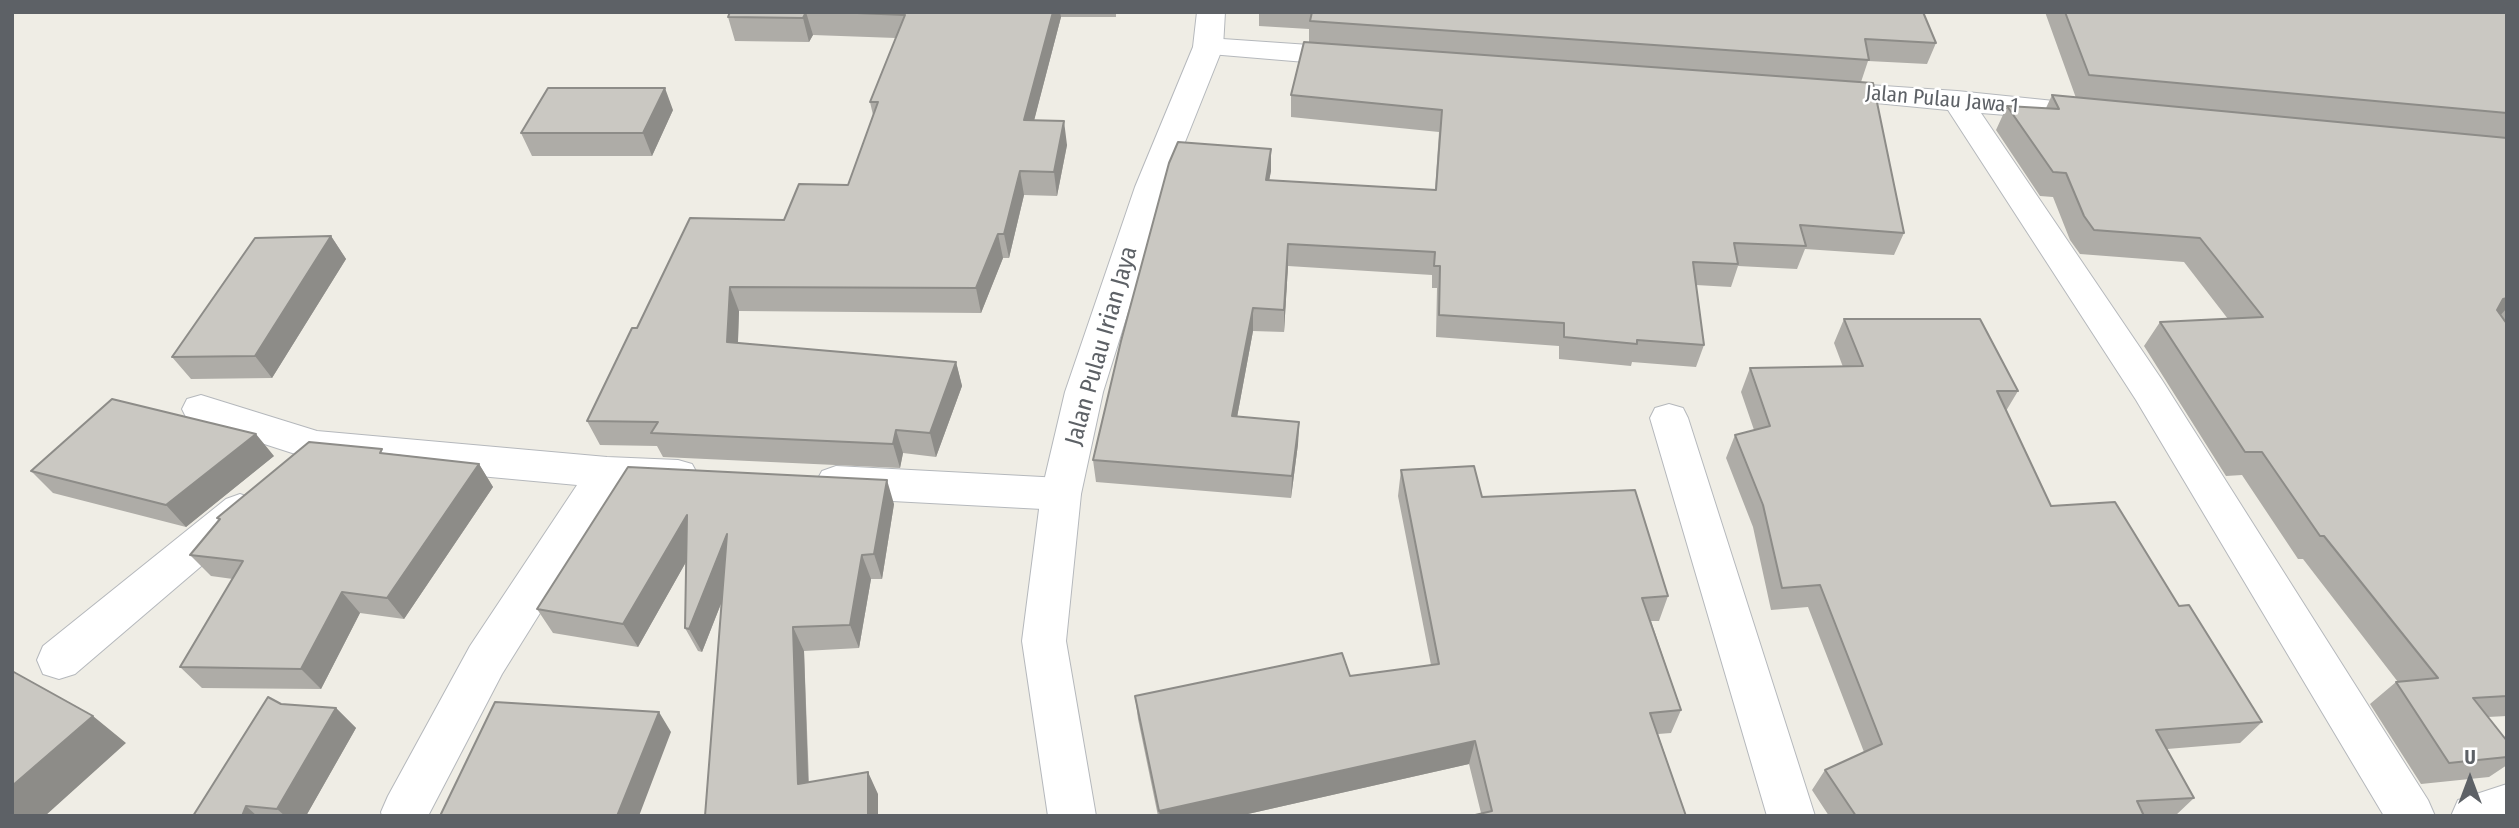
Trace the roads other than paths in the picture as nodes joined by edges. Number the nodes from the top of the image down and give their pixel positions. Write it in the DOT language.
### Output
graph roads {
  1 [pos="1210,29"];
  2 [pos="1375,58"];
  3 [pos="1790,88"];
  4 [pos="1957,100"];
  5 [pos="2108,114"];
  6 [pos="201,409"];
  7 [pos="1669,418"];
  8 [pos="317,446"];
  9 [pos="607,472"];
  10 [pos="712,476"];
  11 [pos="804,480"];
  12 [pos="1061,494"];
  13 [pos="59,660"];
  14 [pos="2507,806"];
  15 [pos="405,812"];
  16 [pos="1072,816"];
  17 [pos="1791,816"];
  18 [pos="2411,816"];
  19 [pos="2475,816"];
  1 -- 2 [label="street"];
  1 -- 12 [label="street, Jalan Pulau Irian Jaya"];
  3 -- 4 [label="street, Jalan Pulau Jawa 1"];
  4 -- 5 [label="street, Jalan Pulau Jawa 1"];
  4 -- 18 [label="street"];
  6 -- 8 [label="street"];
  7 -- 17 [label="street"];
  8 -- 9 [label="street"];
  8 -- 13 [label="street"];
  9 -- 10 [label="street"];
  9 -- 15 [label="street"];
  11 -- 12 [label="street"];
  12 -- 16 [label="street, Jalan Pulau Irian Jaya"];
  14 -- 19 [label="street"];
}
